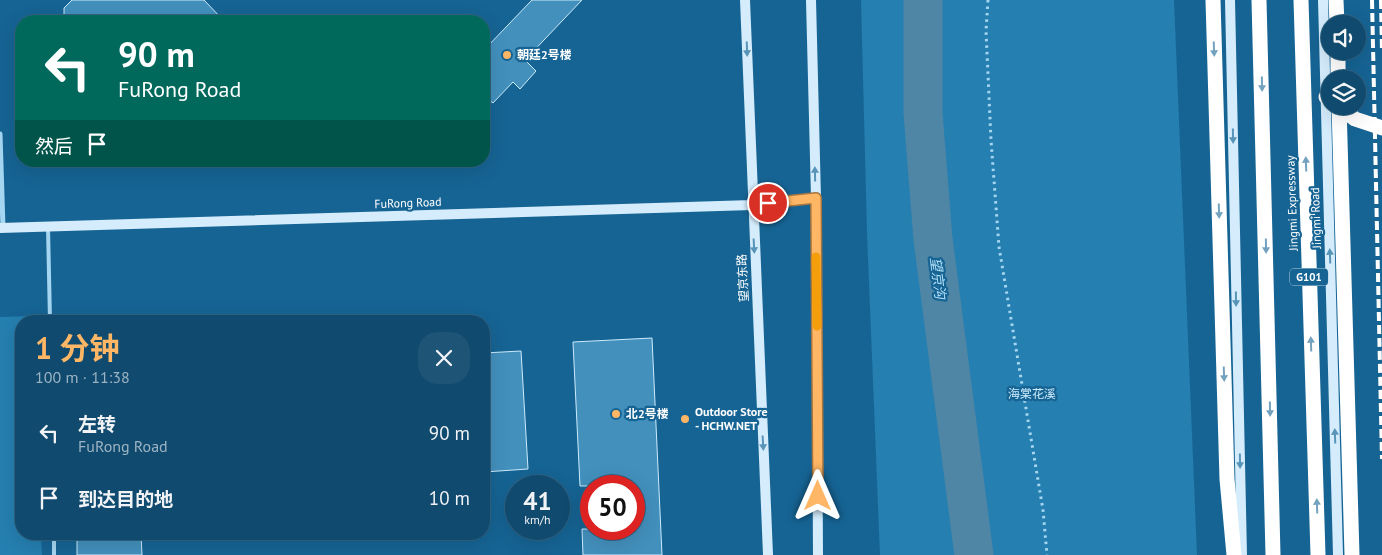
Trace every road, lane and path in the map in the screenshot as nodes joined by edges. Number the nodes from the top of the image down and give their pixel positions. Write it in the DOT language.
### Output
graph roads {
  1 [pos="745,0"];
  2 [pos="811,0"];
  3 [pos="988,0"];
  4 [pos="1213,0"];
  5 [pos="1230,0"];
  6 [pos="1260,0"];
  7 [pos="1301,0"];
  8 [pos="1323,0"];
  9 [pos="1336,0"];
  10 [pos="1337,15"];
  11 [pos="1330,70"];
  12 [pos="1333,115"];
  13 [pos="1334,115"];
  14 [pos="1350,115"];
  15 [pos="1382,128"];
  16 [pos="0,134"];
  17 [pos="816,198"];
  18 [pos="752,205"];
  19 [pos="48,227"];
  20 [pos="1,228"];
  21 [pos="50,315"];
  22 [pos="54,540"];
  23 [pos="54,555"];
  24 [pos="768,555"];
  25 [pos="818,555"];
  26 [pos="1047,555"];
  27 [pos="1234,555"];
  28 [pos="1242,555"];
  29 [pos="1273,555"];
  30 [pos="1318,555"];
  31 [pos="1338,555"];
  32 [pos="1352,555"];
  1 -- 18 [label="main road, 望京东路, one-way"];
  17 -- 2 [label="main road, one-way"];
  3 -- 26 [label="path"];
  4 -- 27 [label="highway, one-way"];
  5 -- 28 [label="main road, one-way"];
  6 -- 29 [label="highway, one-way"];
  30 -- 7 [label="highway, Jingmi Expressway / G101, one-way"];
  8 -- 11 [label="main road, Jingmi Road"];
  9 -- 10 [label="highway"];
  31 -- 12 [label="main road, Jingmi Road, one-way"];
  13 -- 32 [label="highway"];
  14 -- 15 [label="highway"];
  16 -- 20 [label="street"];
  17 -- 18 [label="main road, FuRong Road"];
  17 -- 25 [label="main road"];
  18 -- 19 [label="main road, FuRong Road"];
  18 -- 24 [label="main road, 望京东路, one-way"];
  19 -- 20 [label="main road, FuRong Road"];
  19 -- 21 [label="lane"];
  22 -- 23 [label="lane"];
}
